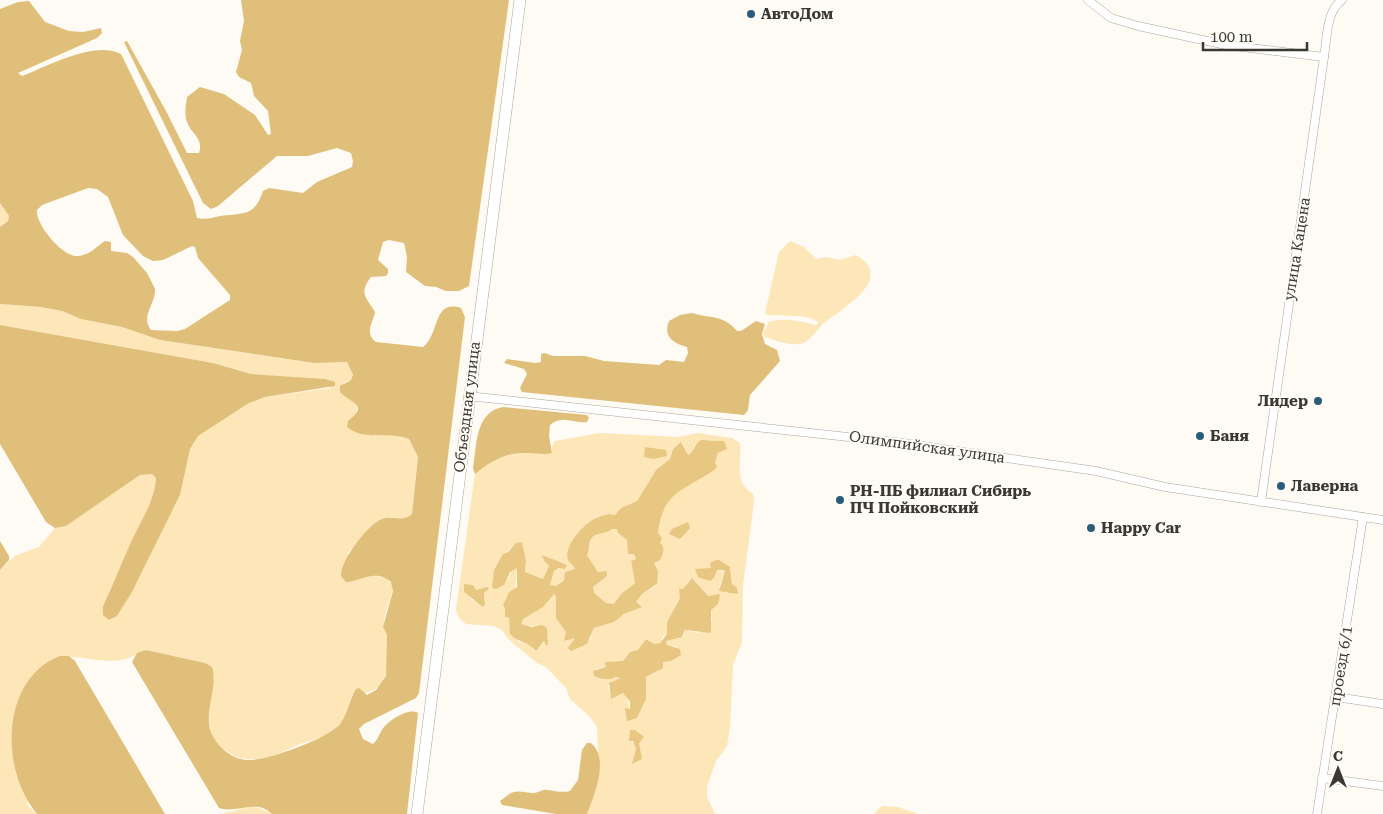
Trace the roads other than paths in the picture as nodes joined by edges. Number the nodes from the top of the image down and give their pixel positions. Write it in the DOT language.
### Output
graph roads {
  1 [pos="520,0"];
  2 [pos="1088,0"];
  3 [pos="1342,0"];
  4 [pos="1324,56"];
  5 [pos="468,396"];
  6 [pos="1262,502"];
  7 [pos="1364,517"];
  8 [pos="1383,520"];
  9 [pos="1336,697"];
  10 [pos="1383,704"];
  11 [pos="1322,778"];
  12 [pos="1383,786"];
  13 [pos="417,814"];
  14 [pos="1317,814"];
  1 -- 5 [label="street, Объездная улица"];
  2 -- 4 [label="street"];
  3 -- 4 [label="street, улица Кацена"];
  4 -- 6 [label="street, улица Кацена"];
  5 -- 6 [label="street, Олимпийская улица"];
  5 -- 13 [label="street, Объездная улица"];
  6 -- 7 [label="street, Олимпийская улица"];
  7 -- 8 [label="street, Олимпийская улица"];
  7 -- 9 [label="street, проезд 6/1"];
  9 -- 10 [label="street"];
  9 -- 11 [label="street, проезд 6/1"];
  11 -- 12 [label="street"];
  11 -- 14 [label="street, проезд 6/1"];
}
